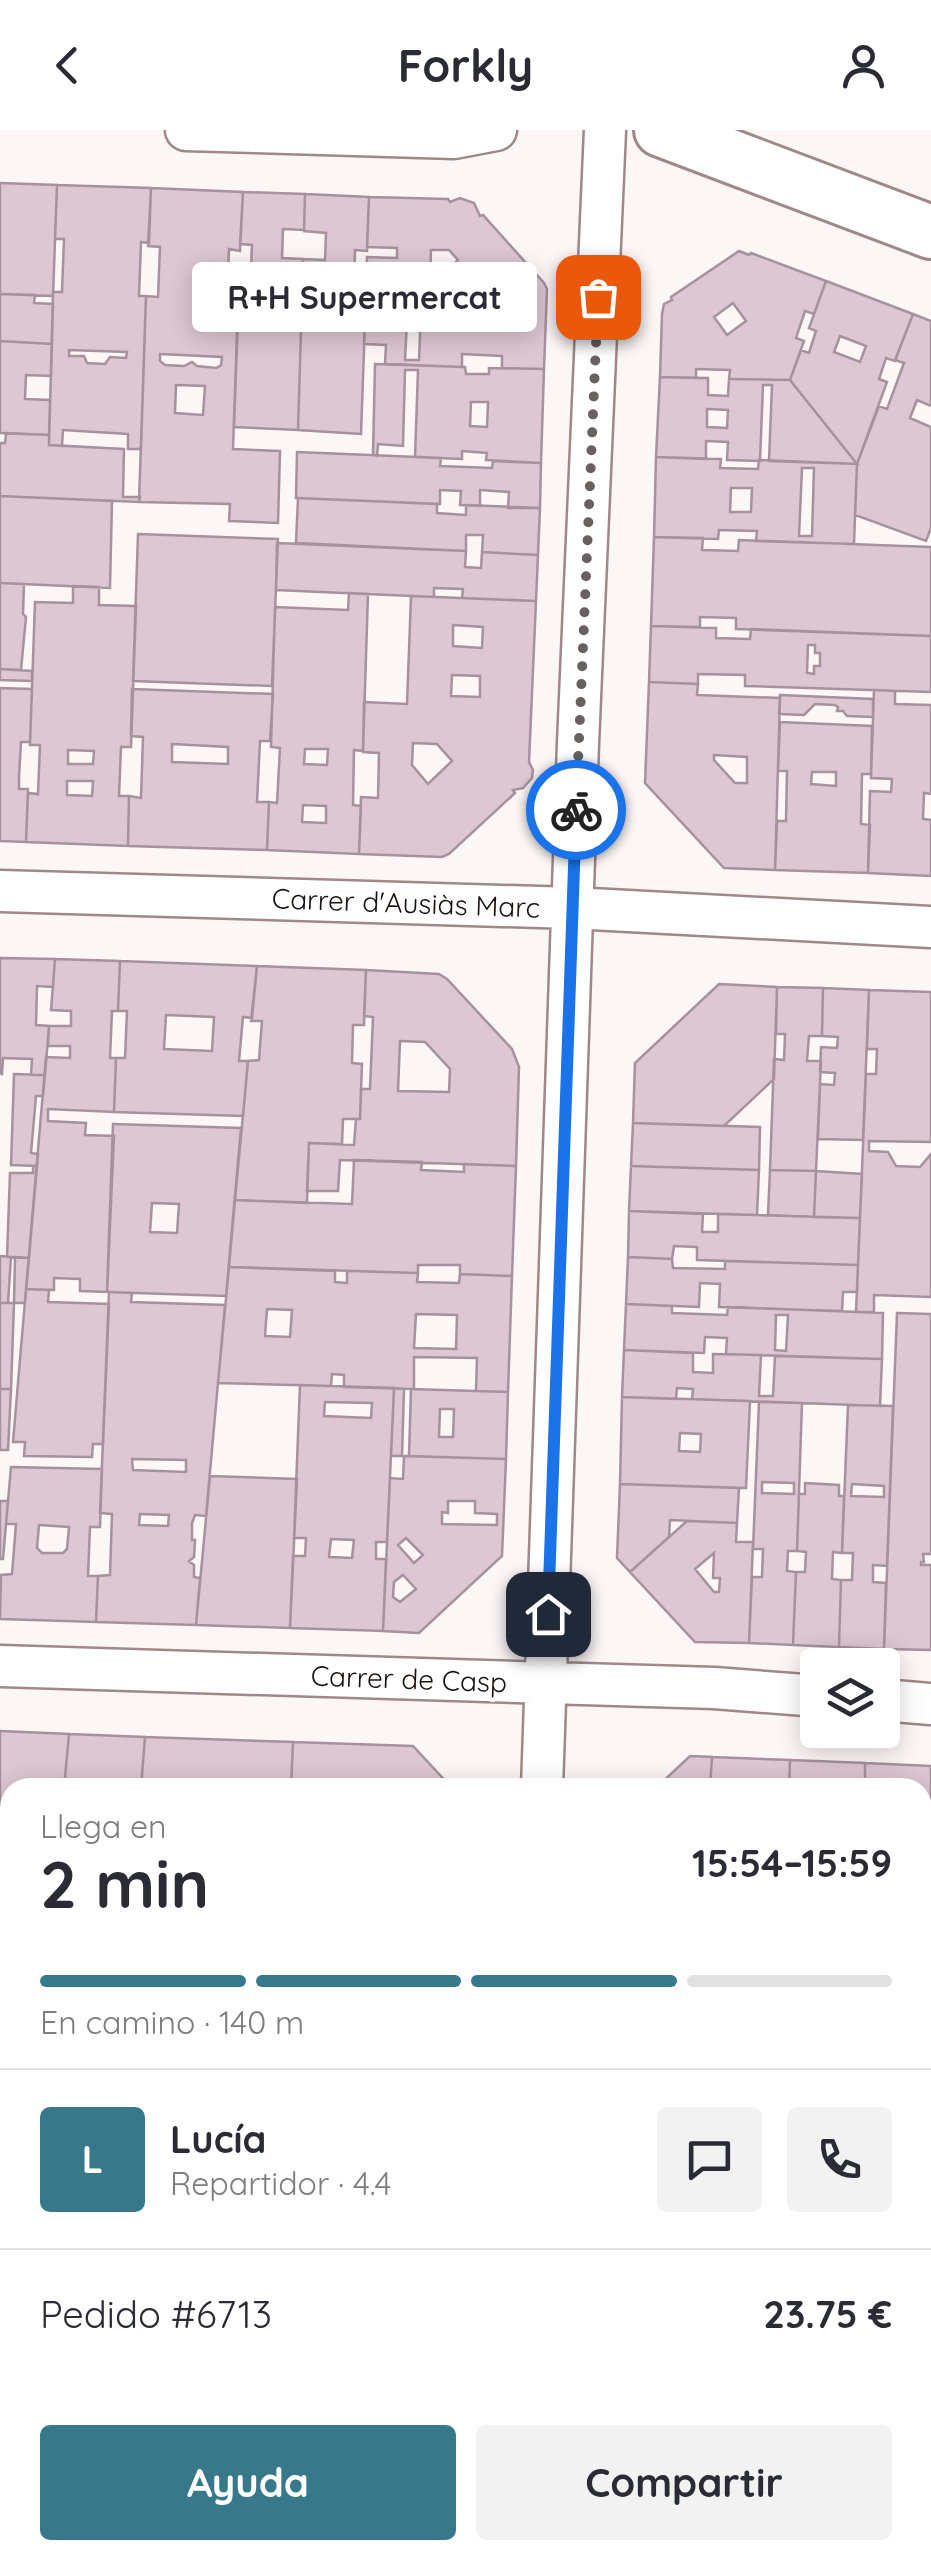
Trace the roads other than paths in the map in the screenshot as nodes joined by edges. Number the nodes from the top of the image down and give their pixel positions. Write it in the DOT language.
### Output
graph roads {
  1 [pos="186,130"];
  2 [pos="496,130"];
  3 [pos="605,130"];
  4 [pos="661,130"];
  5 [pos="931,232"];
  6 [pos="0,890"];
  7 [pos="572,908"];
  8 [pos="931,927"];
  9 [pos="0,1666"];
  10 [pos="545,1683"];
  11 [pos="800,1695"];
  12 [pos="900,1701"];
  13 [pos="931,1704"];
  14 [pos="542,1778"];
  1 -- 2 [label="street"];
  3 -- 7 [label="street"];
  4 -- 5 [label="main road"];
  6 -- 7 [label="street, Carrer d'Ausiàs Marc"];
  7 -- 8 [label="street, Carrer d'Ausiàs Marc"];
  7 -- 10 [label="street"];
  9 -- 10 [label="street, Carrer de Casp"];
  10 -- 11 [label="street, Carrer de Casp"];
  10 -- 14 [label="street"];
  12 -- 13 [label="street"];
}
